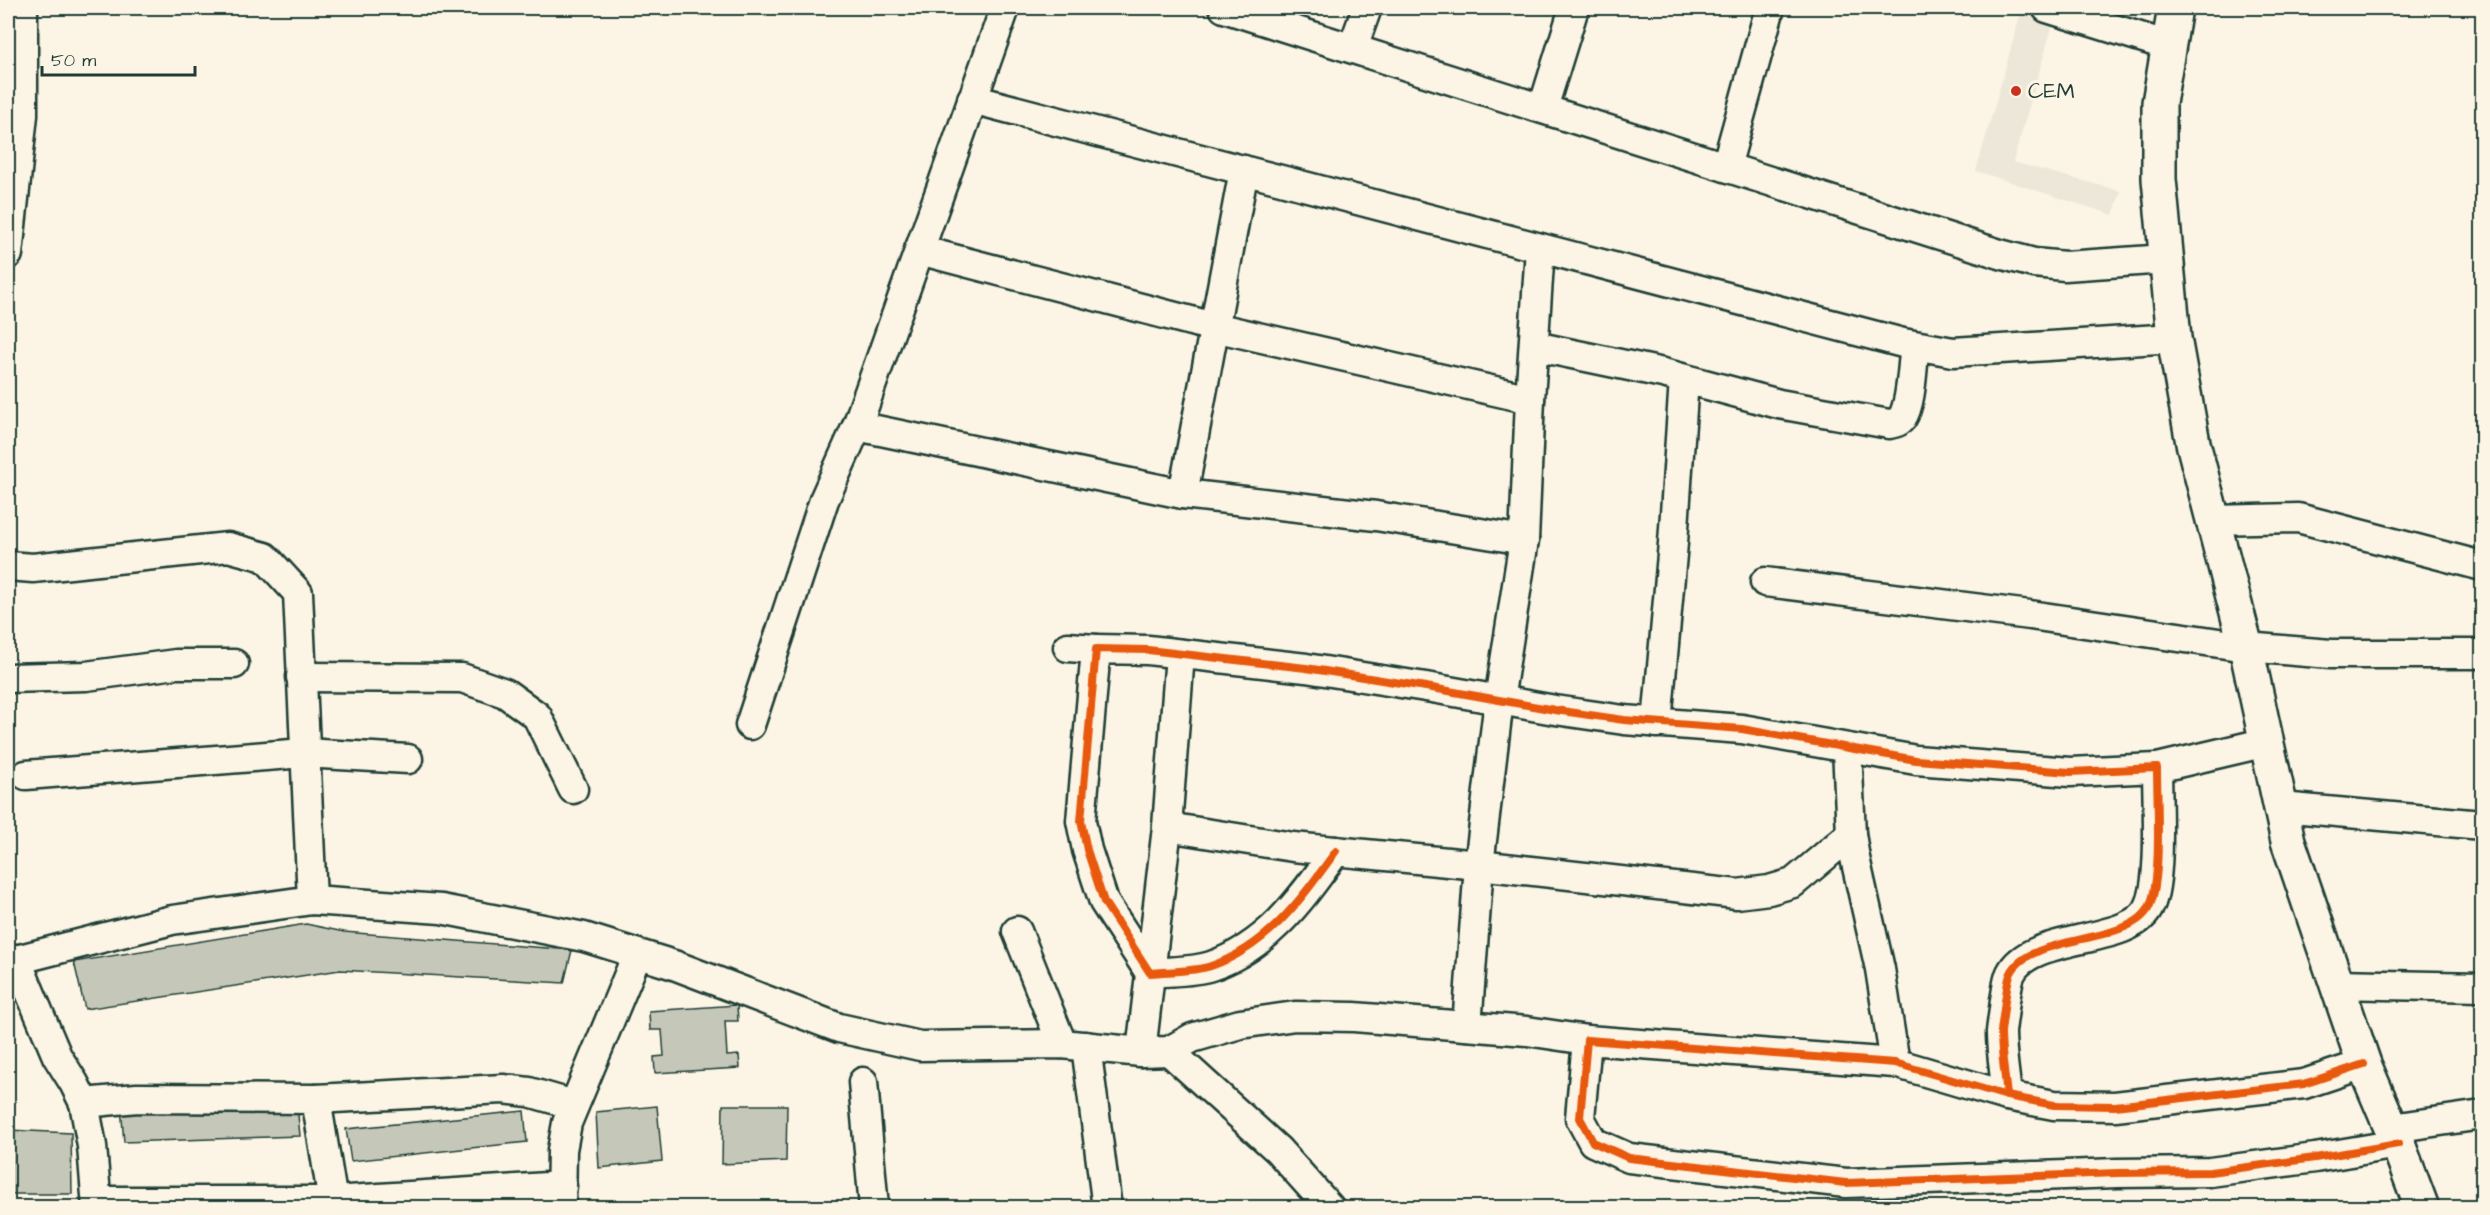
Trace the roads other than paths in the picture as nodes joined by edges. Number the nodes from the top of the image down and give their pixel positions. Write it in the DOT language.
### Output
graph roads {
  1 [pos="23,8"];
  2 [pos="1005,8"];
  3 [pos="1224,8"];
  4 [pos="1367,8"];
  5 [pos="1574,8"];
  6 [pos="1770,8"];
  7 [pos="2047,8"];
  8 [pos="2175,8"];
  9 [pos="2169,46"];
  10 [pos="1353,47"];
  11 [pos="972,99"];
  12 [pos="1543,108"];
  13 [pos="1726,167"];
  14 [pos="1244,170"];
  15 [pos="1540,248"];
  16 [pos="919,250"];
  17 [pos="8,254"];
  18 [pos="2166,259"];
  19 [pos="1214,327"];
  20 [pos="2174,338"];
  21 [pos="1534,346"];
  22 [pos="1915,346"];
  23 [pos="1684,379"];
  24 [pos="1530,399"];
  25 [pos="856,426"];
  26 [pos="1183,494"];
  27 [pos="2213,520"];
  28 [pos="1524,540"];
  29 [pos="8,566"];
  30 [pos="2482,566"];
  31 [pos="1765,582"];
  32 [pos="1068,646"];
  33 [pos="2246,646"];
  34 [pos="1096,649"];
  35 [pos="1180,654"];
  36 [pos="2482,654"];
  37 [pos="234,663"];
  38 [pos="301,677"];
  39 [pos="8,678"];
  40 [pos="1499,700"];
  41 [pos="1657,723"];
  42 [pos="750,725"];
  43 [pos="2266,742"];
  44 [pos="1847,748"];
  45 [pos="304,753"];
  46 [pos="408,759"];
  47 [pos="2157,768"];
  48 [pos="26,776"];
  49 [pos="573,789"];
  50 [pos="2281,807"];
  51 [pos="2482,825"];
  52 [pos="1167,827"];
  53 [pos="1851,834"];
  54 [pos="1336,851"];
  55 [pos="1479,865"];
  56 [pos="312,900"];
  57 [pos="1017,931"];
  58 [pos="637,955"];
  59 [pos="12,961"];
  60 [pos="1150,973"];
  61 [pos="2335,984"];
  62 [pos="2482,987"];
  63 [pos="1467,1026"];
  64 [pos="1587,1040"];
  65 [pos="1074,1045"];
  66 [pos="1155,1051"];
  67 [pos="1895,1063"];
  68 [pos="2364,1064"];
  69 [pos="863,1082"];
  70 [pos="2007,1096"];
  71 [pos="316,1099"];
  72 [pos="84,1103"];
  73 [pos="574,1105"];
  74 [pos="2482,1115"];
  75 [pos="2395,1136"];
  76 [pos="561,1197"];
  77 [pos="97,1204"];
  78 [pos="334,1204"];
  79 [pos="873,1208"];
  80 [pos="1107,1208"];
  81 [pos="1330,1208"];
  82 [pos="2422,1208"];
  1 -- 17 [label="street"];
  2 -- 11 [label="street"];
  3 -- 10 [label="street"];
  4 -- 10 [label="street"];
  5 -- 12 [label="street"];
  6 -- 13 [label="street"];
  7 -- 9 [label="street"];
  8 -- 9 [label="main road"];
  9 -- 18 [label="main road"];
  10 -- 12 [label="street"];
  11 -- 14 [label="street"];
  11 -- 16 [label="street"];
  12 -- 13 [label="street"];
  13 -- 18 [label="street"];
  14 -- 15 [label="street"];
  14 -- 19 [label="street"];
  15 -- 21 [label="street"];
  15 -- 22 [label="street"];
  16 -- 19 [label="street"];
  16 -- 25 [label="street"];
  18 -- 20 [label="main road"];
  19 -- 24 [label="street"];
  19 -- 26 [label="street"];
  20 -- 22 [label="street"];
  20 -- 27 [label="main road"];
  21 -- 23 [label="street"];
  21 -- 24 [label="street"];
  22 -- 23 [label="street"];
  23 -- 41 [label="street"];
  24 -- 28 [label="street"];
  25 -- 26 [label="street"];
  25 -- 42 [label="street"];
  26 -- 28 [label="street"];
  27 -- 30 [label="street"];
  27 -- 33 [label="main road"];
  28 -- 40 [label="street"];
  29 -- 38 [label="street"];
  31 -- 33 [label="street"];
  32 -- 34 [label="street"];
  33 -- 36 [label="street"];
  33 -- 43 [label="main road"];
  34 -- 35 [label="street"];
  34 -- 60 [label="street"];
  35 -- 40 [label="street"];
  35 -- 52 [label="street"];
  37 -- 39 [label="street"];
  38 -- 45 [label="street"];
  38 -- 49 [label="street"];
  40 -- 41 [label="street"];
  40 -- 55 [label="street"];
  41 -- 44 [label="street"];
  43 -- 47 [label="street"];
  43 -- 50 [label="main road"];
  44 -- 47 [label="street"];
  44 -- 53 [label="street"];
  45 -- 46 [label="street"];
  45 -- 48 [label="street"];
  45 -- 56 [label="street"];
  47 -- 70 [label="street"];
  50 -- 51 [label="street"];
  50 -- 61 [label="main road"];
  52 -- 54 [label="street"];
  52 -- 60 [label="street"];
  53 -- 55 [label="street"];
  53 -- 67 [label="street"];
  54 -- 55 [label="street"];
  54 -- 60 [label="street"];
  55 -- 63 [label="street"];
  56 -- 58 [label="street"];
  56 -- 59 [label="street"];
  57 -- 65 [label="street"];
  58 -- 65 [label="street"];
  58 -- 73 [label="street"];
  59 -- 72 [label="street"];
  60 -- 66 [label="street"];
  61 -- 62 [label="street"];
  61 -- 68 [label="main road"];
  63 -- 64 [label="street"];
  63 -- 66 [label="street"];
  64 -- 67 [label="street"];
  64 -- 75 [label="street"];
  65 -- 66 [label="street"];
  65 -- 80 [label="street"];
  66 -- 81 [label="street"];
  67 -- 70 [label="street"];
  68 -- 70 [label="street"];
  68 -- 75 [label="main road"];
  69 -- 79 [label="street"];
  71 -- 72 [label="street"];
  71 -- 73 [label="street"];
  71 -- 78 [label="street"];
  72 -- 77 [label="street"];
  73 -- 76 [label="street"];
  74 -- 75 [label="street"];
  75 -- 82 [label="main road"];
  76 -- 78 [label="street"];
  77 -- 78 [label="street"];
}
